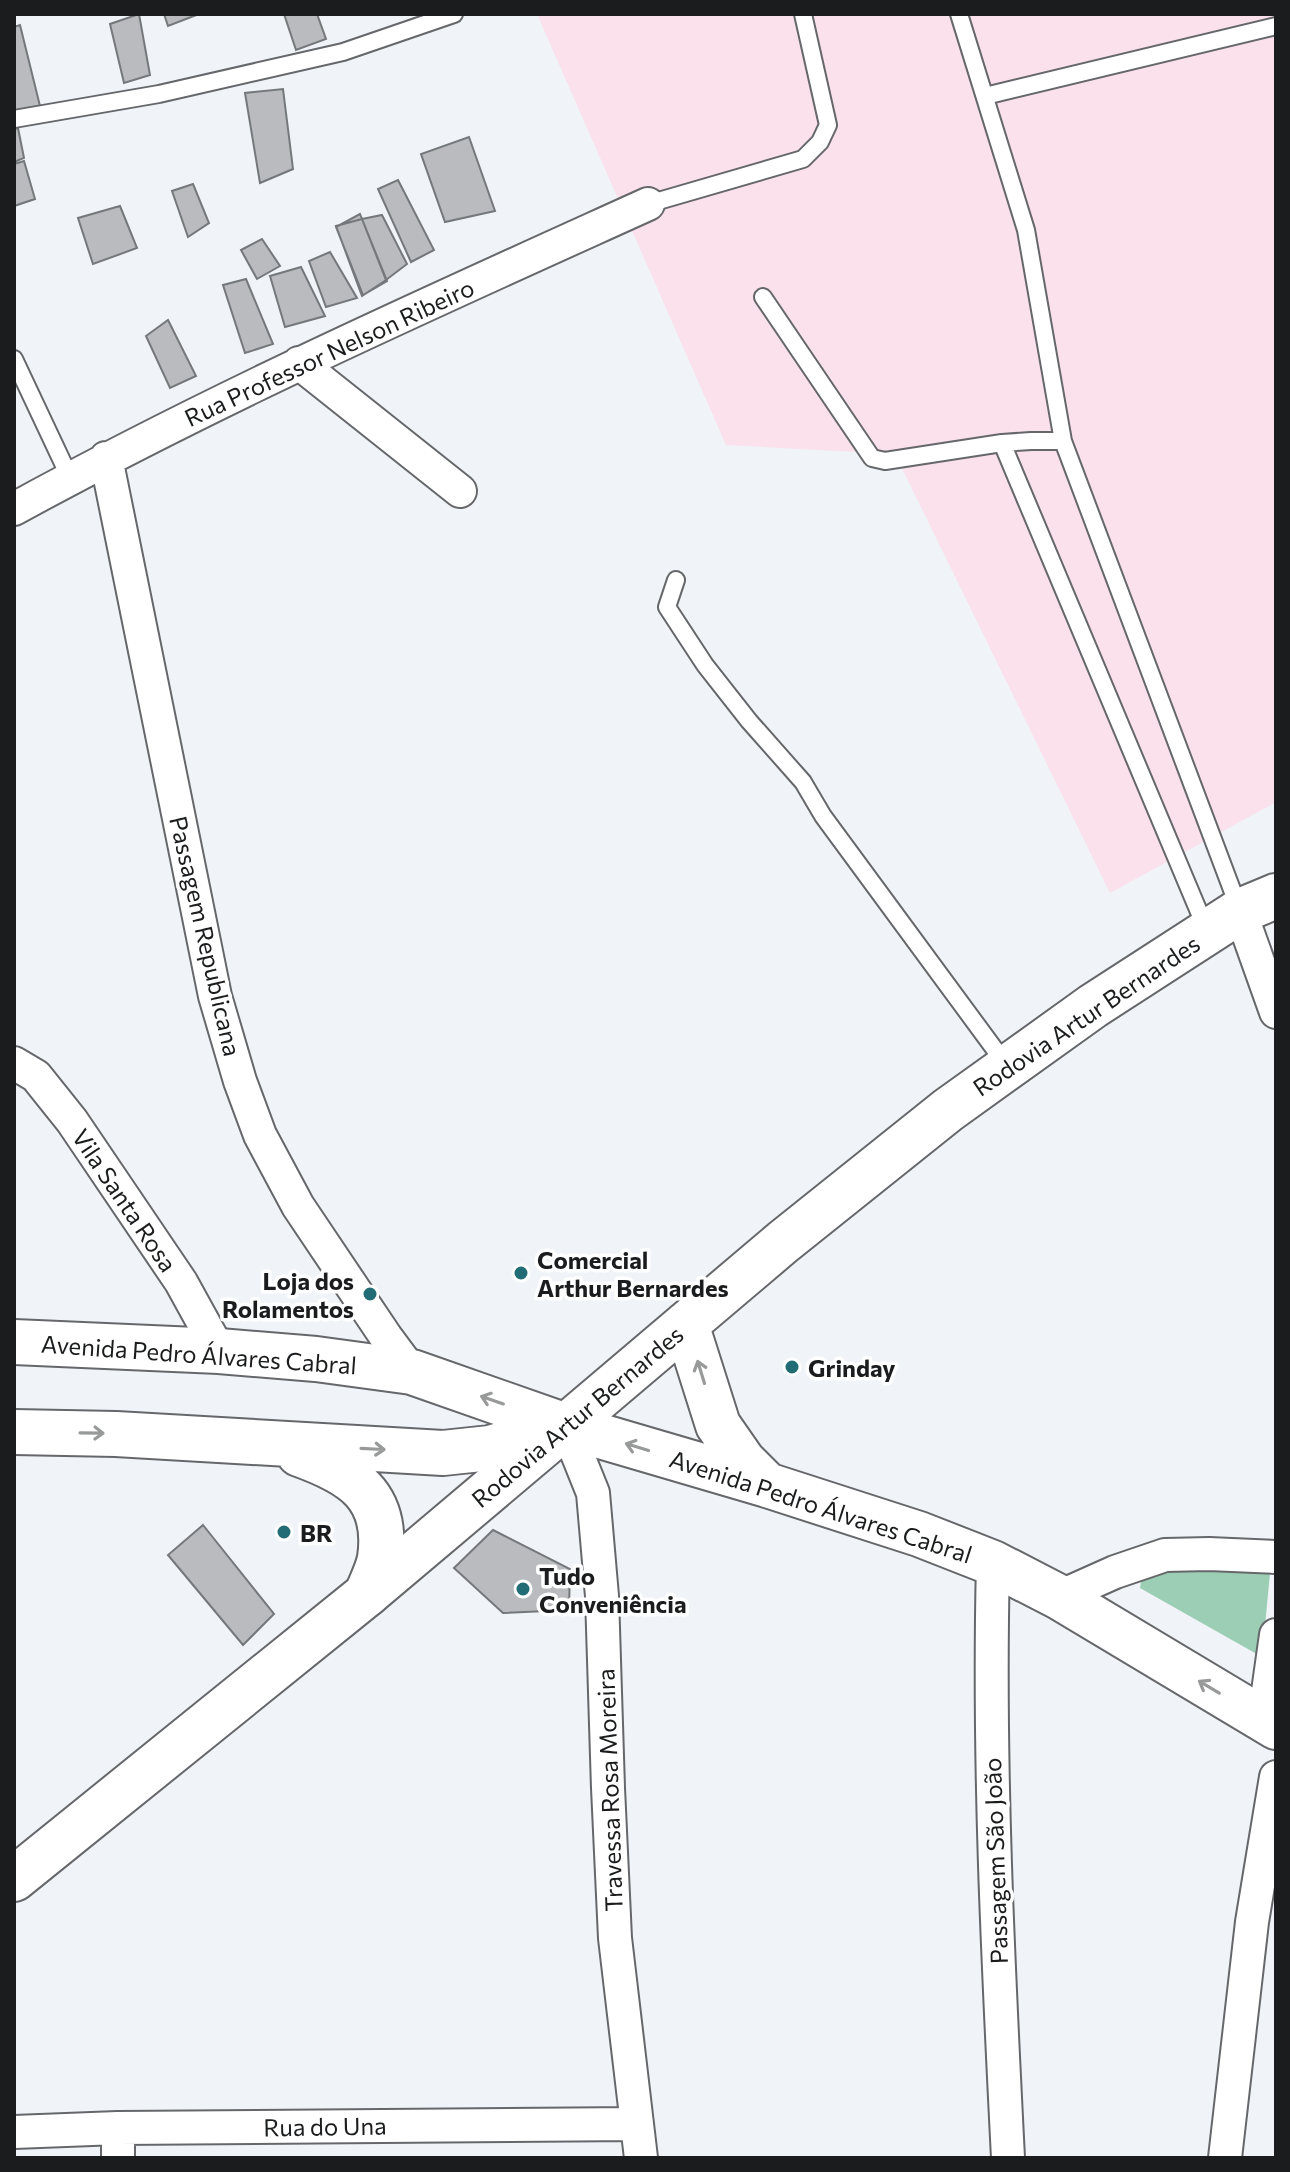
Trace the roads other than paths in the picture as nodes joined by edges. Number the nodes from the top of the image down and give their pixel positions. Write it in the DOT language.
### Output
graph roads {
  1 [pos="454,14"];
  2 [pos="803,14"];
  3 [pos="959,14"];
  4 [pos="1276,26"];
  5 [pos="985,96"];
  6 [pos="14,119"];
  7 [pos="648,204"];
  8 [pos="763,297"];
  9 [pos="14,359"];
  10 [pos="299,363"];
  11 [pos="1063,441"];
  12 [pos="1002,443"];
  13 [pos="106,458"];
  14 [pos="70,478"];
  15 [pos="460,491"];
  16 [pos="14,509"];
  17 [pos="676,580"];
  18 [pos="1241,913"];
  19 [pos="1276,1012"];
  20 [pos="14,1063"];
  21 [pos="1008,1067"];
  22 [pos="686,1324"];
  23 [pos="14,1342"];
  24 [pos="219,1351"];
  25 [pos="412,1372"];
  26 [pos="566,1426"];
  27 [pos="14,1432"];
  28 [pos="267,1443"];
  29 [pos="767,1485"];
  30 [pos="1276,1557"];
  31 [pos="993,1563"];
  32 [pos="367,1594"];
  33 [pos="1059,1597"];
  34 [pos="1276,1635"];
  35 [pos="1270,1723"];
  36 [pos="1276,1777"];
  37 [pos="14,1879"];
  38 [pos="636,2124"];
  39 [pos="14,2132"];
  40 [pos="118,2143"];
  41 [pos="641,2158"];
  42 [pos="1008,2158"];
  43 [pos="1225,2158"];
  1 -- 6 [label="lane"];
  2 -- 7 [label="lane"];
  3 -- 5 [label="lane"];
  4 -- 5 [label="lane"];
  5 -- 11 [label="lane"];
  7 -- 10 [label="street, Rua Professor Nelson Ribeiro"];
  8 -- 12 [label="lane"];
  9 -- 14 [label="lane"];
  10 -- 13 [label="street, Rua Professor Nelson Ribeiro"];
  10 -- 15 [label="street"];
  11 -- 12 [label="lane"];
  11 -- 18 [label="lane"];
  12 -- 18 [label="lane"];
  13 -- 14 [label="street, Rua Professor Nelson Ribeiro"];
  13 -- 25 [label="street, Passagem Republicana"];
  14 -- 16 [label="street, Rua Professor Nelson Ribeiro"];
  17 -- 21 [label="lane"];
  18 -- 19 [label="street"];
  18 -- 21 [label="main road, Rodovia Artur Bernardes"];
  20 -- 24 [label="street, Vila Santa Rosa"];
  21 -- 22 [label="main road, Rodovia Artur Bernardes"];
  22 -- 26 [label="main road, Rodovia Artur Bernardes"];
  29 -- 22 [label="main road, one-way"];
  23 -- 24 [label="main road, Avenida Pedro Álvares Cabral"];
  24 -- 25 [label="main road, Avenida Pedro Álvares Cabral"];
  26 -- 25 [label="main road, Avenida Pedro Álvares Cabral, one-way"];
  28 -- 26 [label="main road, one-way"];
  29 -- 26 [label="main road, Avenida Pedro Álvares Cabral, one-way"];
  26 -- 32 [label="main road, Rodovia Artur Bernardes"];
  26 -- 38 [label="street, Travessa Rosa Moreira"];
  27 -- 28 [label="main road, one-way"];
  28 -- 32 [label="main road"];
  29 -- 31 [label="main road, Avenida Pedro Álvares Cabral"];
  30 -- 33 [label="street"];
  31 -- 33 [label="main road, Avenida Pedro Álvares Cabral"];
  31 -- 42 [label="street, Passagem São João"];
  32 -- 37 [label="main road, Rodovia Artur Bernardes"];
  35 -- 33 [label="main road, Avenida Pedro Álvares Cabral, one-way"];
  34 -- 35 [label="street"];
  36 -- 43 [label="street"];
  38 -- 40 [label="street, Rua do Una"];
  38 -- 41 [label="street, Travessa Rosa Moreira"];
  39 -- 40 [label="street, Rua do Una"];
}
